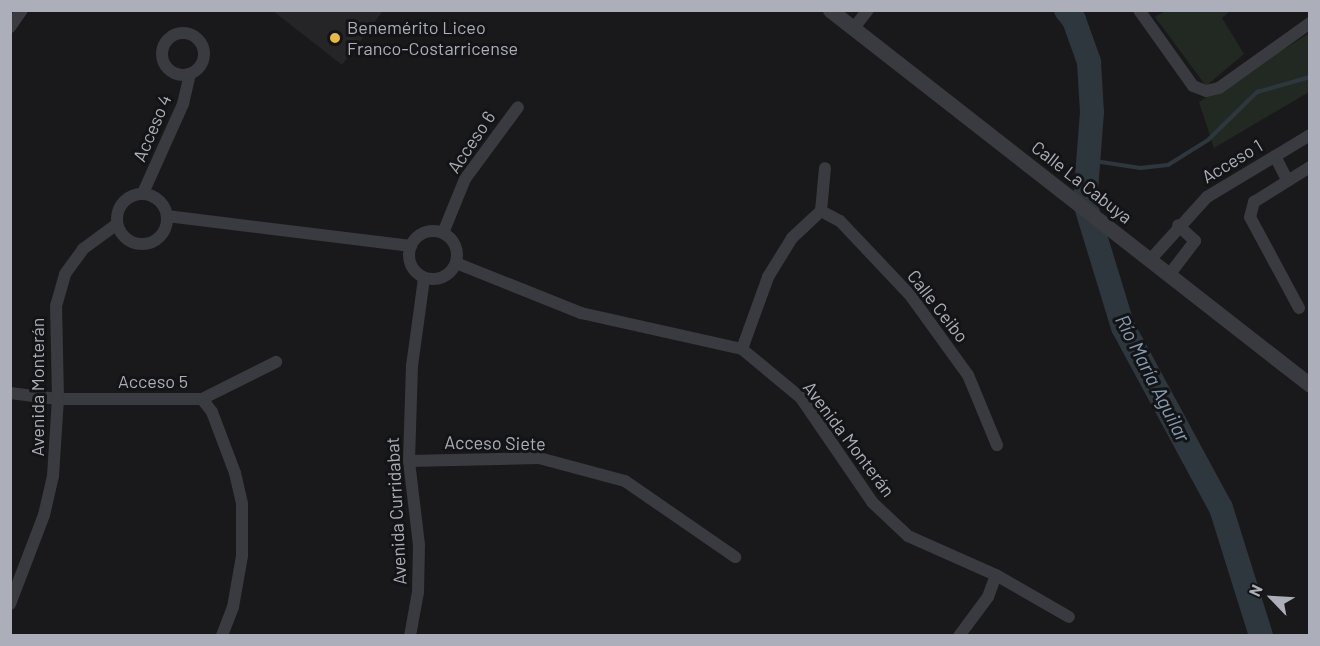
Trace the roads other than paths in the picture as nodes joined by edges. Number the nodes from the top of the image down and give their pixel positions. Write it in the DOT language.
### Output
graph roads {
  1 [pos="22,10"];
  2 [pos="830,10"];
  3 [pos="868,10"];
  4 [pos="1139,10"];
  5 [pos="1310,23"];
  6 [pos="10,27"];
  7 [pos="853,29"];
  8 [pos="190,74"];
  9 [pos="518,107"];
  10 [pos="1310,135"];
  11 [pos="1275,156"];
  12 [pos="1310,167"];
  13 [pos="825,168"];
  14 [pos="1288,181"];
  15 [pos="143,193"];
  16 [pos="821,211"];
  17 [pos="167,216"];
  18 [pos="117,224"];
  19 [pos="1178,225"];
  20 [pos="443,233"];
  21 [pos="411,246"];
  22 [pos="1150,260"];
  23 [pos="456,263"];
  24 [pos="1169,275"];
  25 [pos="424,278"];
  26 [pos="1299,308"];
  27 [pos="742,349"];
  28 [pos="276,362"];
  29 [pos="1310,385"];
  30 [pos="10,393"];
  31 [pos="58,399"];
  32 [pos="202,399"];
  33 [pos="997,445"];
  34 [pos="409,461"];
  35 [pos="735,557"];
  36 [pos="996,575"];
  37 [pos="10,604"];
  38 [pos="1069,617"];
  39 [pos="222,636"];
  40 [pos="410,636"];
  41 [pos="959,636"];
  1 -- 6 [label="street"];
  2 -- 7 [label="street, Calle La Cabuya"];
  3 -- 7 [label="street"];
  4 -- 5 [label="street"];
  7 -- 22 [label="street, Calle La Cabuya"];
  8 -- 15 [label="street, Acceso 4"];
  9 -- 20 [label="street, Acceso 6"];
  10 -- 11 [label="street, Acceso 1"];
  11 -- 14 [label="street"];
  11 -- 19 [label="street, Acceso 1"];
  12 -- 14 [label="street"];
  13 -- 16 [label="street"];
  14 -- 26 [label="street"];
  15 -- 17 [label="street"];
  15 -- 18 [label="street"];
  16 -- 27 [label="street"];
  16 -- 33 [label="street, Calle Ceibo"];
  17 -- 18 [label="street"];
  17 -- 21 [label="street"];
  18 -- 31 [label="street, Avenida Monterán"];
  19 -- 22 [label="street, Acceso 1"];
  19 -- 24 [label="street"];
  20 -- 21 [label="street"];
  20 -- 23 [label="street"];
  21 -- 25 [label="street"];
  22 -- 24 [label="street, Calle La Cabuya"];
  23 -- 25 [label="street"];
  23 -- 27 [label="street, Avenida Monterán"];
  24 -- 29 [label="street, Calle La Cabuya"];
  25 -- 34 [label="street, Avenida Curridabat"];
  27 -- 36 [label="street, Avenida Monterán"];
  28 -- 32 [label="street, Acceso 5"];
  30 -- 31 [label="street, Acceso 5"];
  31 -- 32 [label="street, Acceso 5"];
  31 -- 37 [label="street, Avenida Monterán"];
  32 -- 39 [label="street"];
  34 -- 35 [label="street, Acceso Siete"];
  34 -- 40 [label="street, Avenida Curridabat"];
  36 -- 38 [label="street, Avenida Monterán"];
  36 -- 41 [label="street"];
}
